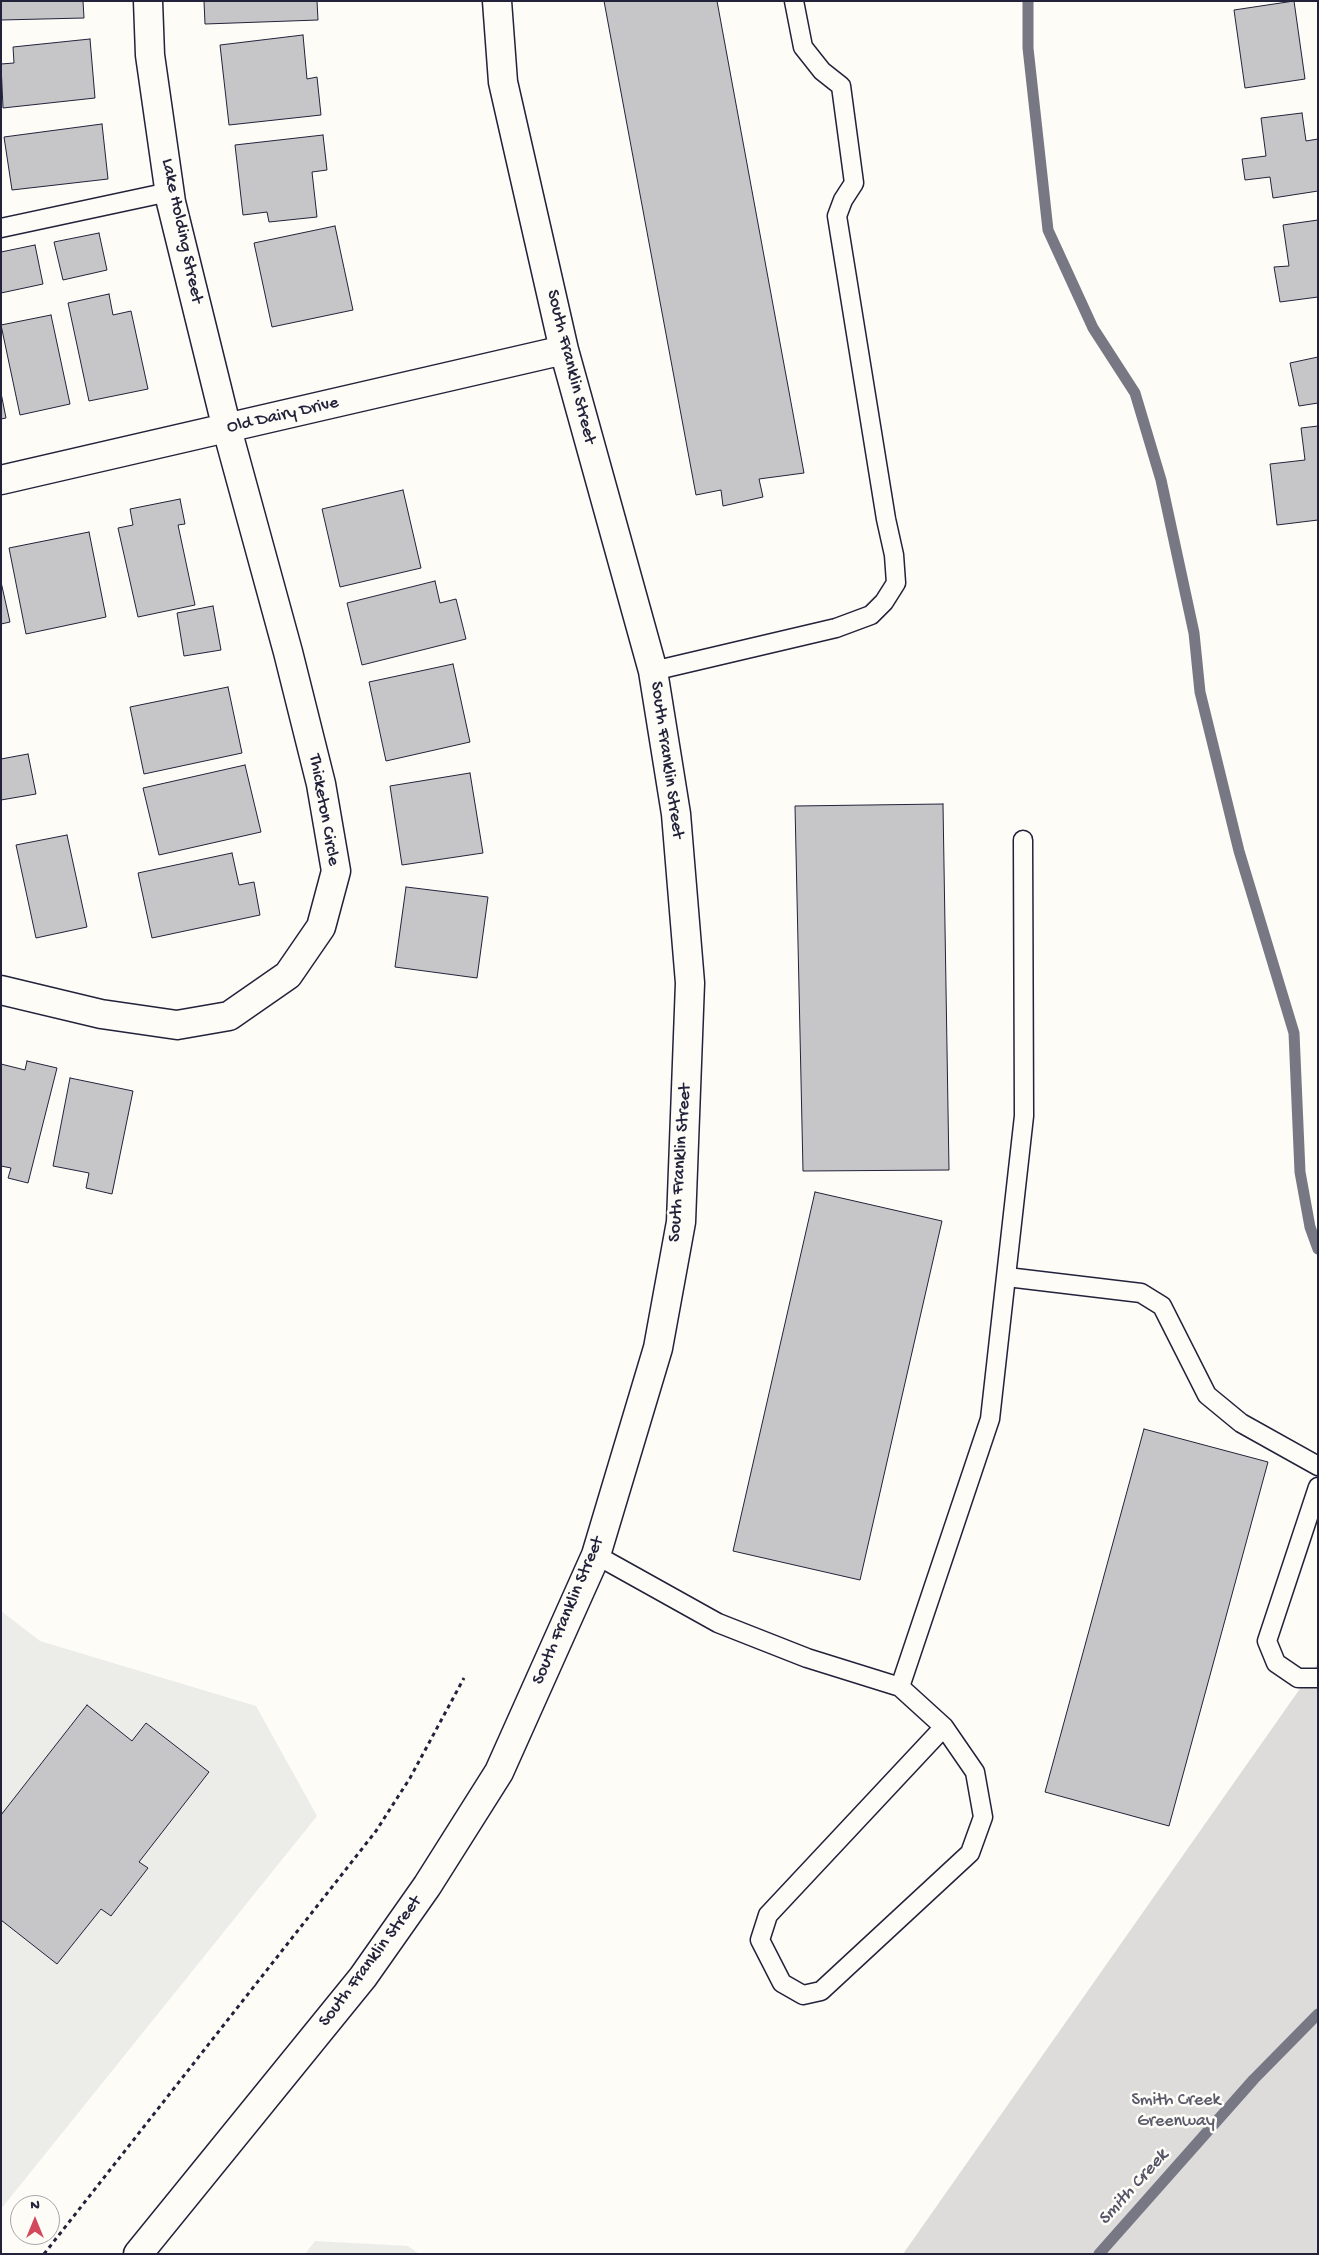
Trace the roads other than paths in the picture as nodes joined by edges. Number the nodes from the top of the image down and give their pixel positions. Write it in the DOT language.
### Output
graph roads {
  1 [pos="148,1"];
  2 [pos="497,1"];
  3 [pos="794,1"];
  4 [pos="169,192"];
  5 [pos="1,228"];
  6 [pos="564,350"];
  7 [pos="227,429"];
  8 [pos="1,480"];
  9 [pos="653,671"];
  10 [pos="1023,840"];
  11 [pos="1,990"];
  12 [pos="1007,1277"];
  13 [pos="1318,1466"];
  14 [pos="1318,1487"];
  15 [pos="596,1555"];
  16 [pos="1318,1678"];
  17 [pos="900,1687"];
  18 [pos="944,1727"];
  19 [pos="138,2254"];
  1 -- 4 [label="street, Lake Holding Street"];
  2 -- 6 [label="street, South Franklin Street"];
  3 -- 9 [label="lane"];
  4 -- 5 [label="lane"];
  4 -- 7 [label="street, Lake Holding Street"];
  6 -- 7 [label="street, Old Dairy Drive"];
  6 -- 9 [label="street, South Franklin Street"];
  7 -- 8 [label="street, Old Dairy Drive"];
  7 -- 11 [label="street, Thicketon Circle"];
  9 -- 15 [label="street, South Franklin Street"];
  10 -- 12 [label="lane"];
  12 -- 13 [label="lane"];
  12 -- 17 [label="lane"];
  14 -- 16 [label="lane"];
  15 -- 17 [label="lane"];
  15 -- 19 [label="street, South Franklin Street"];
  17 -- 18 [label="lane"];
  18 -- 18 [label="lane"];
}
